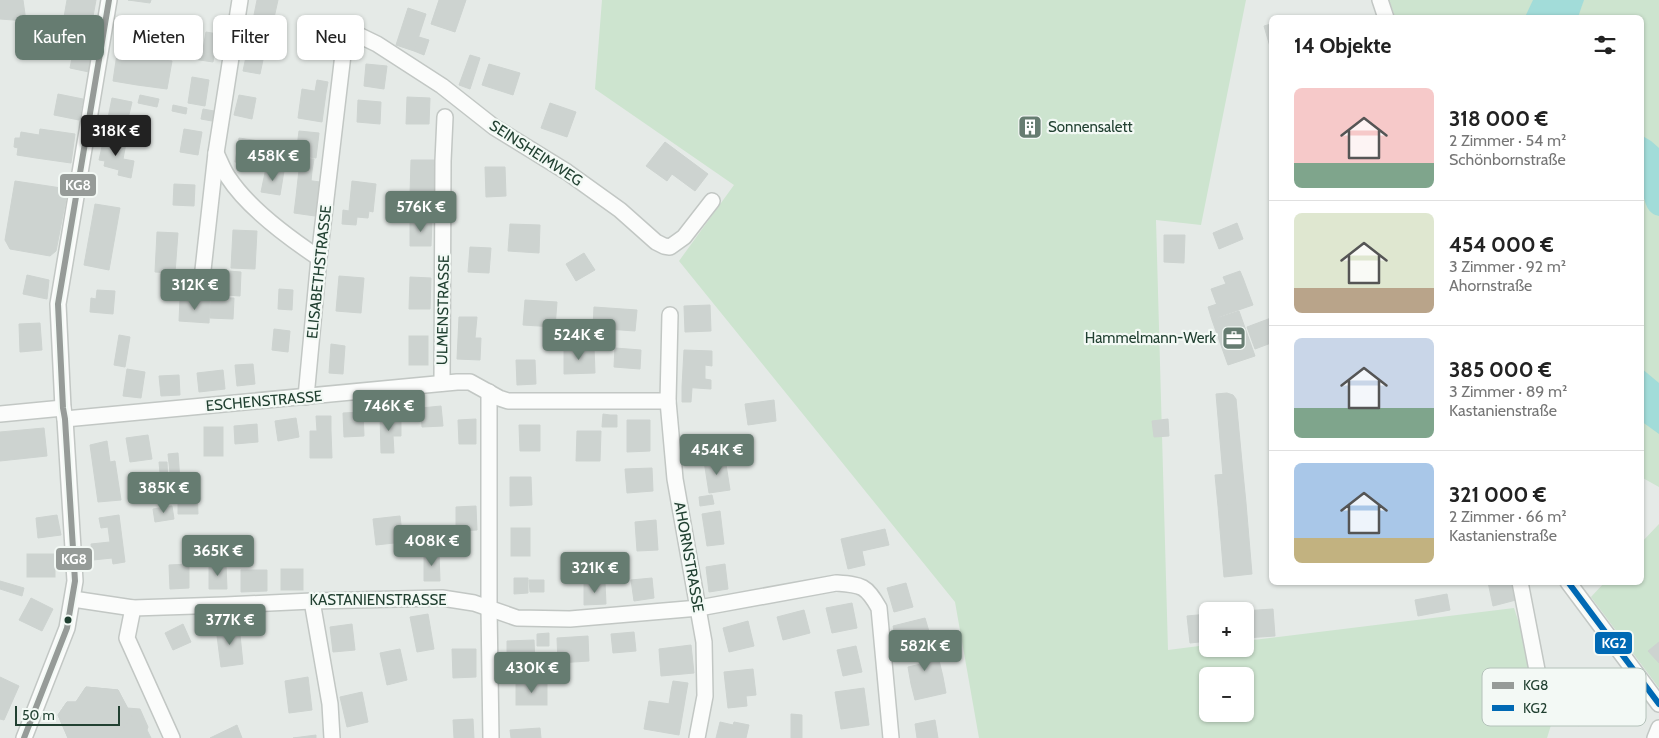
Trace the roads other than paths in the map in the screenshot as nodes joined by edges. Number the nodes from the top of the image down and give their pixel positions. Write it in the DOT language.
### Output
graph roads {
  1 [pos="109,0"];
  2 [pos="240,0"];
  3 [pos="1380,0"];
  4 [pos="1385,15"];
  5 [pos="364,37"];
  6 [pos="342,60"];
  7 [pos="445,117"];
  8 [pos="216,153"];
  9 [pos="712,201"];
  10 [pos="319,258"];
  11 [pos="203,270"];
  12 [pos="670,315"];
  13 [pos="442,383"];
  14 [pos="489,392"];
  15 [pos="306,397"];
  16 [pos="668,401"];
  17 [pos="0,414"];
  18 [pos="64,414"];
  19 [pos="1521,585"];
  20 [pos="1570,585"];
  21 [pos="73,599"];
  22 [pos="312,600"];
  23 [pos="133,608"];
  24 [pos="699,608"];
  25 [pos="489,609"];
  26 [pos="1537,668"];
  27 [pos="1632,668"];
  28 [pos="1646,687"];
  29 [pos="1659,704"];
  30 [pos="1659,728"];
  31 [pos="24,738"];
  32 [pos="172,738"];
  33 [pos="332,738"];
  34 [pos="491,738"];
  35 [pos="697,738"];
  36 [pos="891,738"];
  37 [pos="1655,738"];
  1 -- 18 [label="street"];
  2 -- 8 [label="street"];
  3 -- 4 [label="street"];
  5 -- 9 [label="street, SEINSHEIMWEG"];
  6 -- 10 [label="street, ELISABETHSTRASSE"];
  7 -- 13 [label="street, ULMENSTRASSE"];
  8 -- 10 [label="street"];
  8 -- 11 [label="street"];
  10 -- 15 [label="street, ELISABETHSTRASSE"];
  12 -- 16 [label="street, AHORNSTRASSE"];
  13 -- 14 [label="street, ESCHENSTRASSE"];
  13 -- 15 [label="street, ESCHENSTRASSE"];
  14 -- 16 [label="street, ESCHENSTRASSE"];
  14 -- 25 [label="street"];
  15 -- 18 [label="street, ESCHENSTRASSE"];
  16 -- 24 [label="street, AHORNSTRASSE"];
  17 -- 18 [label="street, ESCHENSTRASSE"];
  18 -- 21 [label="street"];
  19 -- 26 [label="street"];
  20 -- 27 [label="street"];
  21 -- 23 [label="street, KASTANIENSTRASSE"];
  21 -- 31 [label="street"];
  22 -- 23 [label="street, KASTANIENSTRASSE"];
  22 -- 25 [label="street, KASTANIENSTRASSE"];
  22 -- 33 [label="street"];
  23 -- 32 [label="street"];
  24 -- 25 [label="street, KASTANIENSTRASSE"];
  24 -- 35 [label="street, AHORNSTRASSE"];
  24 -- 36 [label="street, KASTANIENSTRASSE"];
  25 -- 34 [label="street"];
  28 -- 29 [label="street"];
  30 -- 37 [label="street"];
}
